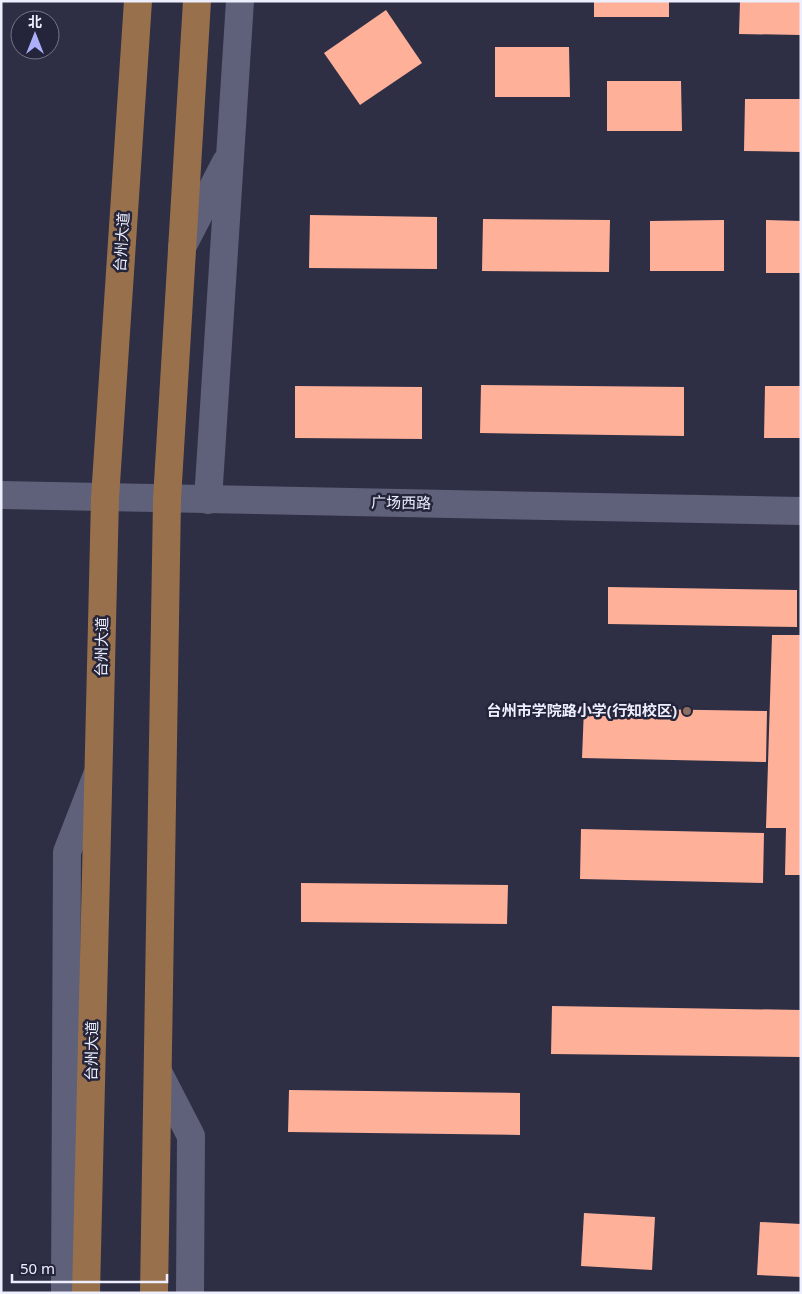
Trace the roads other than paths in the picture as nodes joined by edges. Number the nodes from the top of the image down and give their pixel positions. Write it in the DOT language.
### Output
graph roads {
  1 [pos="138,1"];
  2 [pos="198,1"];
  3 [pos="240,1"];
  4 [pos="231,153"];
  5 [pos="182,247"];
  6 [pos="1,495"];
  7 [pos="105,498"];
  8 [pos="167,499"];
  9 [pos="208,500"];
  10 [pos="801,511"];
  11 [pos="99,772"];
  12 [pos="158,1072"];
  13 [pos="65,1293"];
  14 [pos="86,1293"];
  15 [pos="154,1293"];
  16 [pos="190,1293"];
  1 -- 7 [label="main road, 台州大道"];
  2 -- 5 [label="main road"];
  3 -- 4 [label="main road"];
  4 -- 5 [label="main road"];
  4 -- 9 [label="main road"];
  5 -- 8 [label="main road"];
  6 -- 7 [label="main road, 广场西路"];
  7 -- 8 [label="main road, 广场西路"];
  7 -- 11 [label="main road, 台州大道"];
  8 -- 9 [label="main road, 广场西路"];
  8 -- 12 [label="main road"];
  9 -- 10 [label="main road, 广场西路"];
  11 -- 13 [label="main road"];
  11 -- 14 [label="main road, 台州大道"];
  12 -- 15 [label="main road"];
  12 -- 16 [label="main road"];
}
